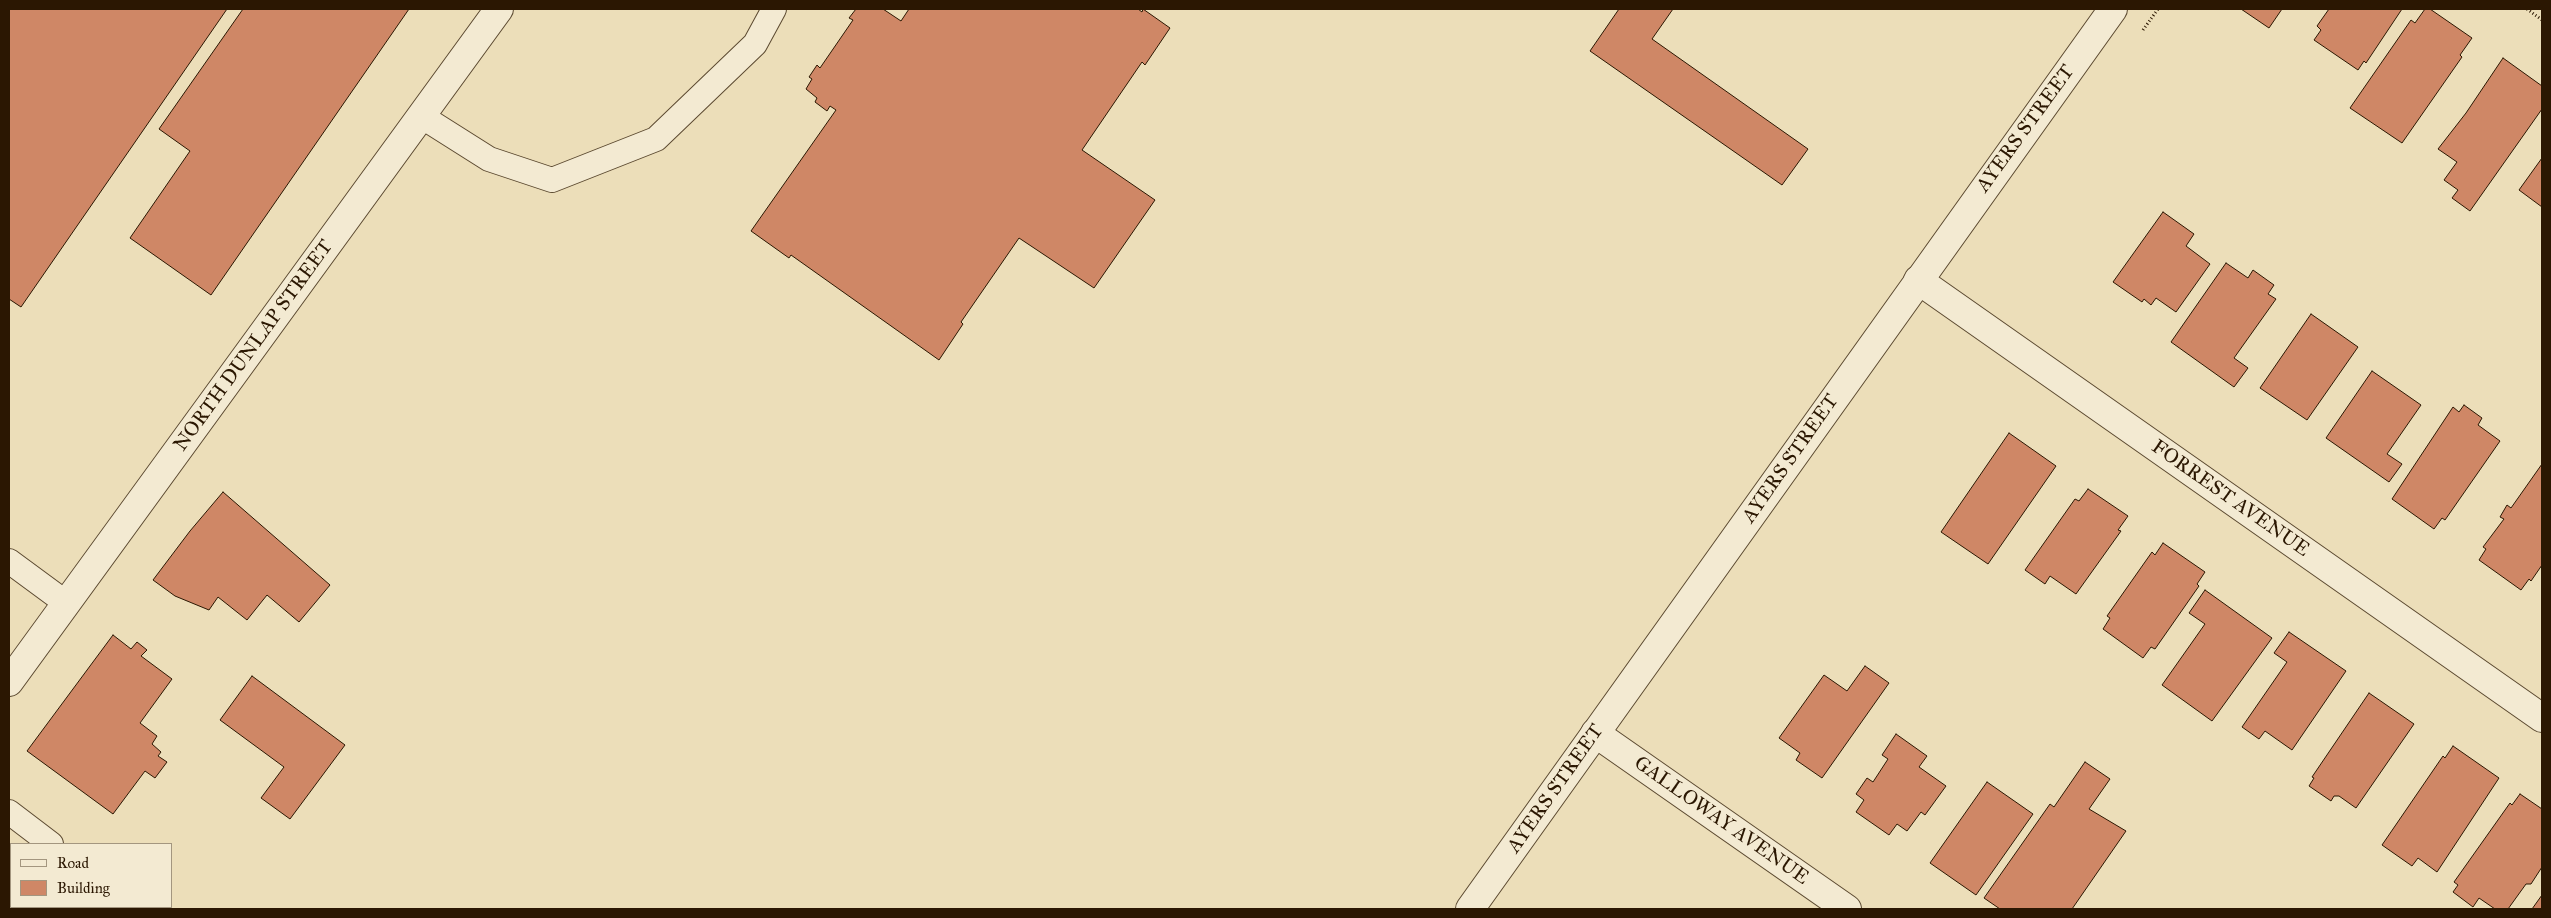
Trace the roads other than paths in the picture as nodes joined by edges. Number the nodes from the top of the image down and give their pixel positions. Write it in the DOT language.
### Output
graph roads {
  1 [pos="499,9"];
  2 [pos="774,9"];
  3 [pos="2113,9"];
  4 [pos="421,116"];
  5 [pos="1918,280"];
  6 [pos="9,561"];
  7 [pos="66,603"];
  8 [pos="9,682"];
  9 [pos="2542,718"];
  10 [pos="1596,733"];
  11 [pos="9,812"];
  12 [pos="50,843"];
  13 [pos="1470,909"];
  14 [pos="1847,909"];
  1 -- 4 [label="street, NORTH DUNLAP STREET"];
  2 -- 4 [label="lane"];
  3 -- 5 [label="street, AYERS STREET"];
  4 -- 7 [label="street, NORTH DUNLAP STREET"];
  5 -- 9 [label="street, FORREST AVENUE"];
  5 -- 10 [label="street, AYERS STREET"];
  6 -- 7 [label="lane"];
  7 -- 8 [label="street, NORTH DUNLAP STREET"];
  10 -- 13 [label="street, AYERS STREET"];
  10 -- 14 [label="street, GALLOWAY AVENUE"];
  11 -- 12 [label="lane"];
}
